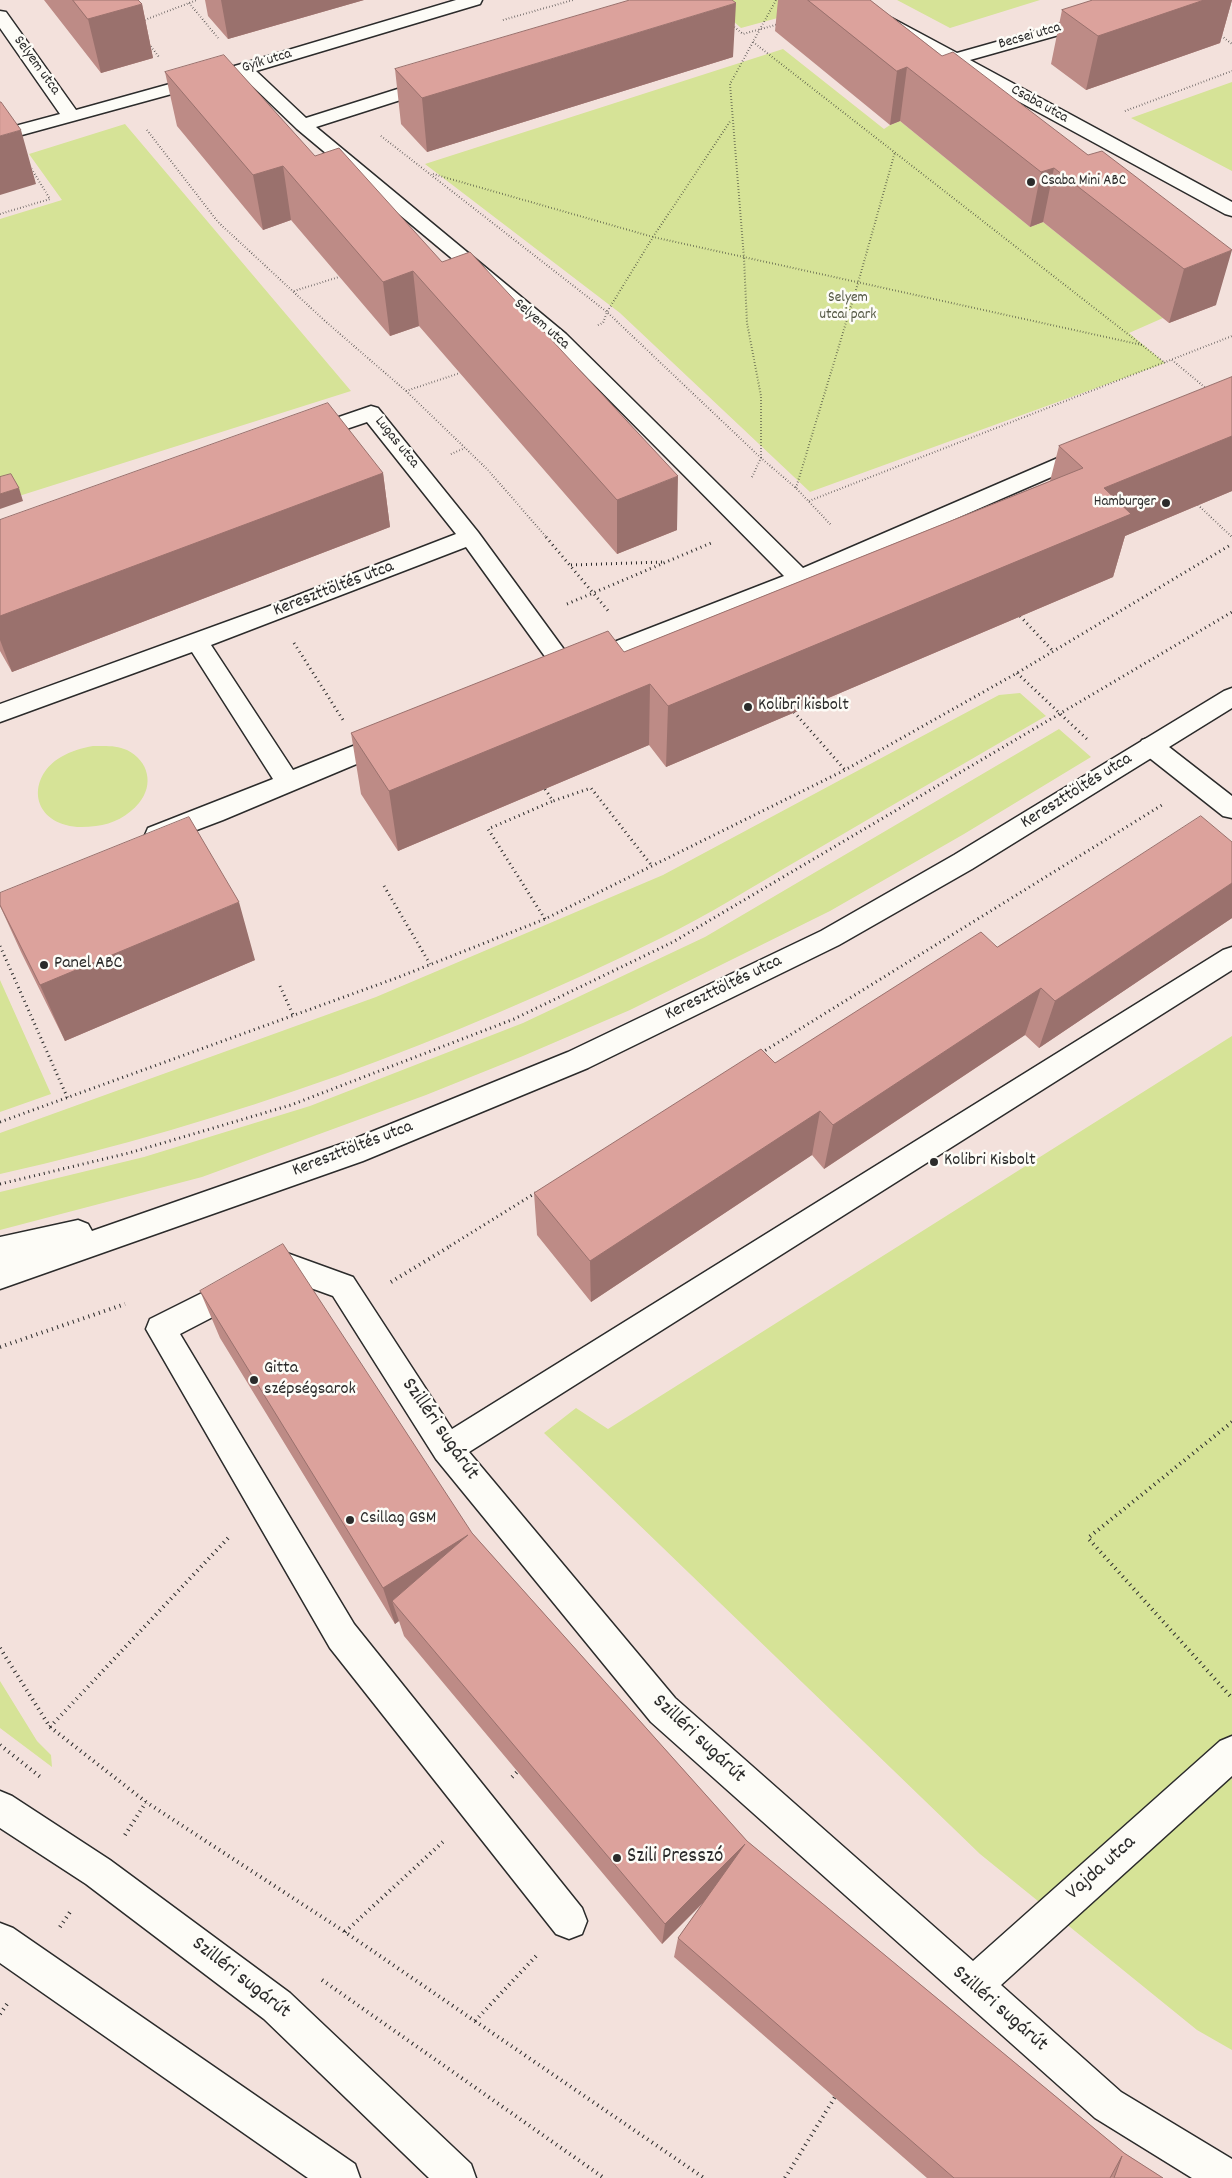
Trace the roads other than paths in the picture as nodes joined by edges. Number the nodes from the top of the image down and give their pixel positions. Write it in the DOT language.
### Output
graph roads {
  1 [pos="474,0"];
  2 [pos="846,0"];
  3 [pos="1163,0"];
  4 [pos="0,16"];
  5 [pos="956,58"];
  6 [pos="244,70"];
  7 [pos="444,80"];
  8 [pos="71,116"];
  9 [pos="303,125"];
  10 [pos="0,136"];
  11 [pos="1232,210"];
  12 [pos="288,442"];
  13 [pos="1106,445"];
  14 [pos="470,536"];
  15 [pos="800,578"];
  16 [pos="197,642"];
  17 [pos="1232,697"];
  18 [pos="0,713"];
  19 [pos="407,734"];
  20 [pos="1151,746"];
  21 [pos="288,783"];
  22 [pos="1232,810"];
  23 [pos="139,841"];
  24 [pos="1232,957"];
  25 [pos="182,1211"];
  26 [pos="0,1250"];
  27 [pos="0,1276"];
  28 [pos="447,1448"];
  29 [pos="1232,1753"];
  30 [pos="0,1808"];
  31 [pos="568,1921"];
  32 [pos="0,1941"];
  33 [pos="973,1986"];
  34 [pos="341,2178"];
  35 [pos="457,2178"];
  36 [pos="1227,2178"];
  1 -- 6 [label="street, Gyík utca"];
  2 -- 5 [label="street, Csaba utca"];
  3 -- 5 [label="street, Becsei utca"];
  4 -- 8 [label="street, Selyem utca"];
  5 -- 11 [label="street, Csaba utca"];
  6 -- 8 [label="street, Gyík utca"];
  6 -- 9 [label="street, Selyem utca"];
  7 -- 9 [label="street"];
  8 -- 10 [label="street, Gyík utca"];
  9 -- 15 [label="street, Selyem utca"];
  12 -- 14 [label="street, Lugas utca"];
  13 -- 15 [label="street"];
  14 -- 15 [label="street, Lugas utca"];
  14 -- 16 [label="street, Kereszttöltés utca"];
  16 -- 18 [label="street, Kereszttöltés utca"];
  16 -- 21 [label="street"];
  17 -- 20 [label="street, Kereszttöltés utca"];
  19 -- 21 [label="street"];
  20 -- 22 [label="street"];
  20 -- 25 [label="street, Kereszttöltés utca"];
  21 -- 23 [label="street"];
  24 -- 28 [label="street"];
  25 -- 26 [label="street, Kereszttöltés utca"];
  25 -- 27 [label="street, Kereszttöltés utca"];
  28 -- 31 [label="street, Szilléri sugárút"];
  28 -- 33 [label="street, Szilléri sugárút"];
  29 -- 33 [label="street, Vajda utca"];
  30 -- 35 [label="street, Szilléri sugárút"];
  32 -- 34 [label="street"];
  33 -- 36 [label="street, Szilléri sugárút"];
}
